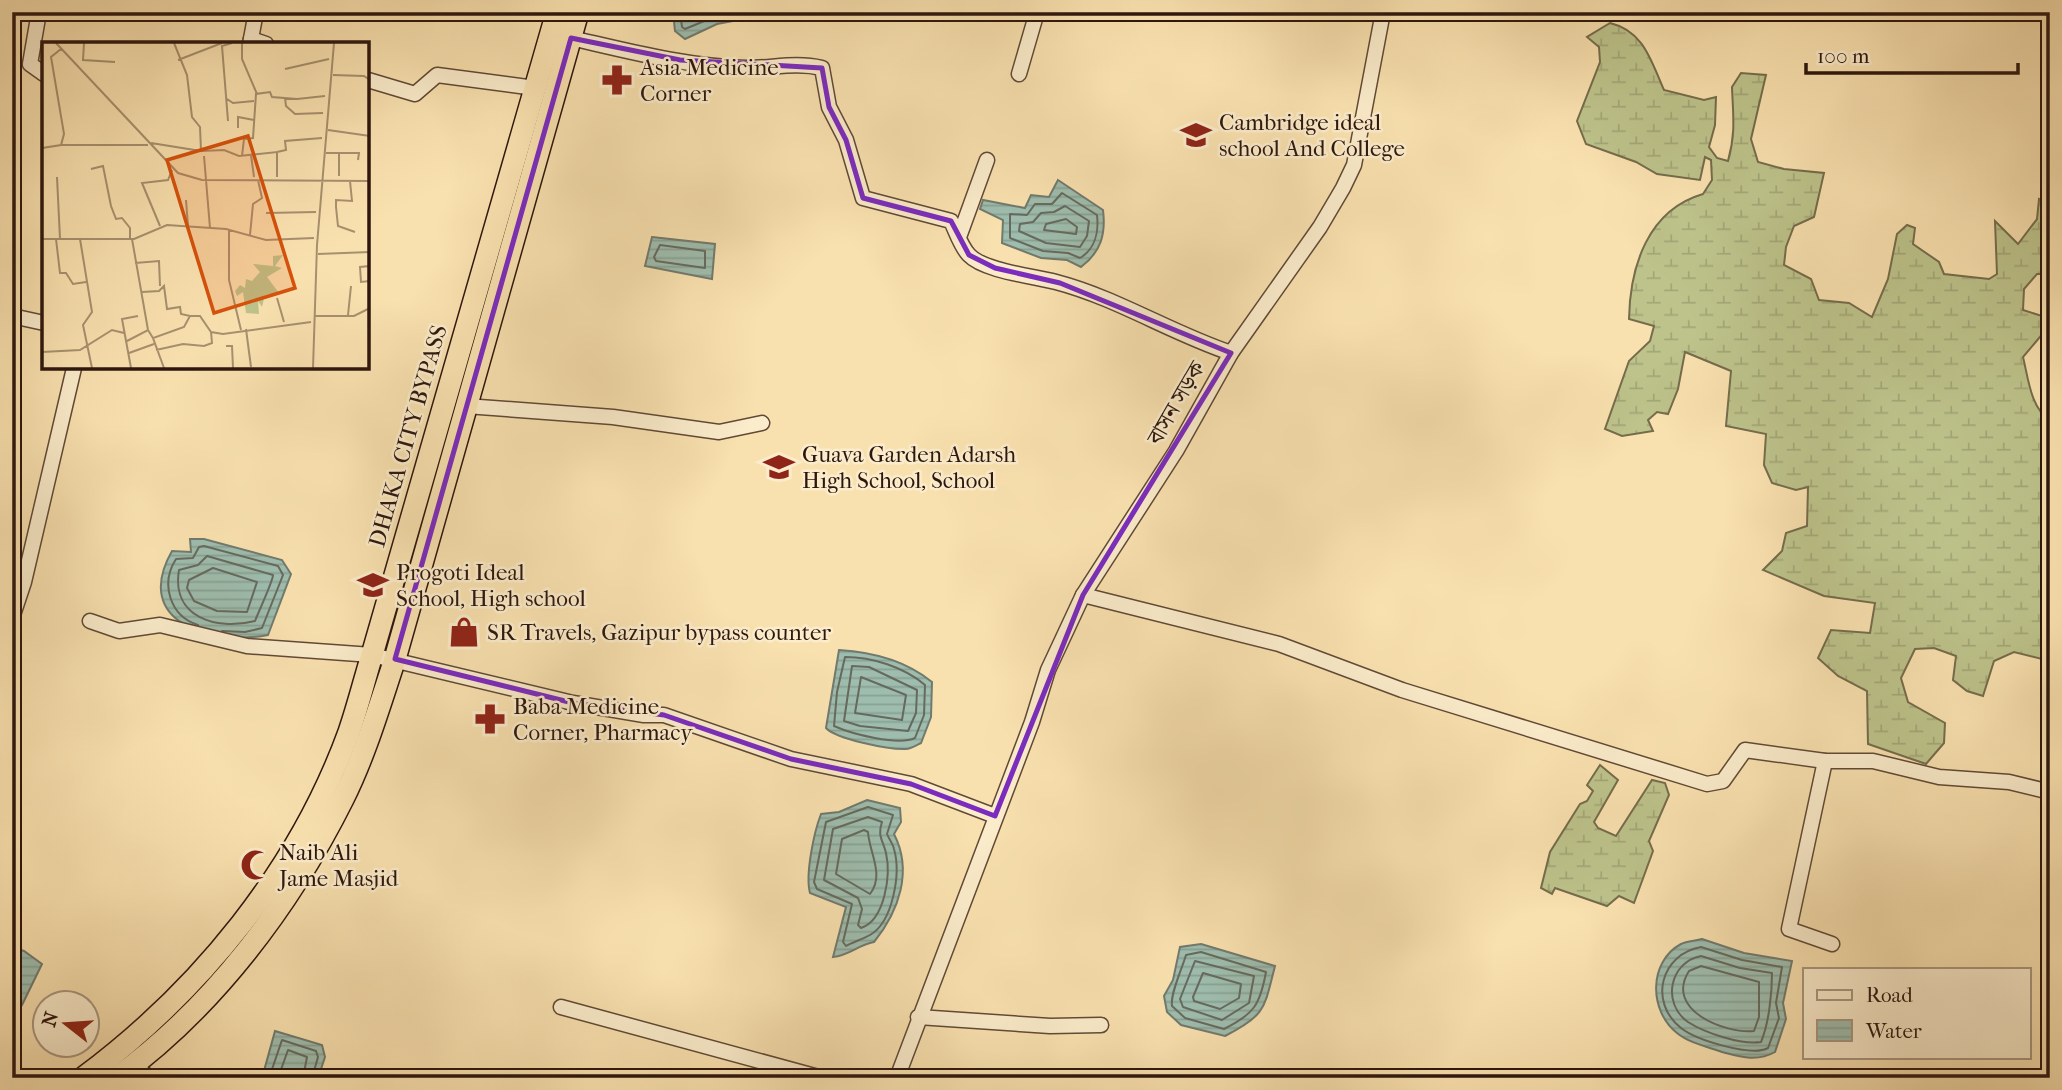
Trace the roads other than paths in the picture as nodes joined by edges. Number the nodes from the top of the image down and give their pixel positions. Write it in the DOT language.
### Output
graph roads {
  1 [pos="40,12"];
  2 [pos="256,12"];
  3 [pos="557,12"];
  4 [pos="578,12"];
  5 [pos="1037,12"];
  6 [pos="1383,12"];
  7 [pos="571,38"];
  8 [pos="256,42"];
  9 [pos="42,73"];
  10 [pos="1018,74"];
  11 [pos="369,80"];
  12 [pos="535,88"];
  13 [pos="987,160"];
  14 [pos="959,236"];
  15 [pos="12,316"];
  16 [pos="42,323"];
  17 [pos="1231,353"];
  18 [pos="74,369"];
  19 [pos="466,406"];
  20 [pos="762,424"];
  21 [pos="1083,595"];
  22 [pos="12,618"];
  23 [pos="90,621"];
  24 [pos="372,655"];
  25 [pos="395,659"];
  26 [pos="1825,761"];
  27 [pos="2050,792"];
  28 [pos="995,816"];
  29 [pos="1832,944"];
  30 [pos="561,1007"];
  31 [pos="918,1017"];
  32 [pos="1101,1025"];
  33 [pos="133,1074"];
  34 [pos="83,1078"];
  35 [pos="821,1078"];
  36 [pos="897,1078"];
  1 -- 9 [label="street"];
  2 -- 8 [label="street"];
  3 -- 12 [label="highway, DHAKA CITY BYPASS"];
  4 -- 7 [label="highway"];
  5 -- 10 [label="street"];
  6 -- 17 [label="street, বাসন সড়ক"];
  7 -- 14 [label="street"];
  7 -- 19 [label="highway"];
  11 -- 12 [label="street"];
  12 -- 24 [label="highway, DHAKA CITY BYPASS"];
  13 -- 14 [label="street"];
  14 -- 17 [label="street"];
  15 -- 16 [label="street"];
  17 -- 21 [label="street, বাসন সড়ক"];
  18 -- 22 [label="street"];
  19 -- 20 [label="street"];
  19 -- 25 [label="highway"];
  21 -- 26 [label="street"];
  21 -- 28 [label="street, বাসন সড়ক"];
  23 -- 24 [label="street"];
  24 -- 25 [label="street"];
  24 -- 34 [label="highway, DHAKA CITY BYPASS"];
  25 -- 28 [label="street"];
  25 -- 33 [label="highway"];
  26 -- 27 [label="street"];
  26 -- 29 [label="street"];
  28 -- 31 [label="street, বাসন সড়ক"];
  30 -- 35 [label="street"];
  31 -- 32 [label="street"];
  31 -- 36 [label="street, বাসন সড়ক"];
}
